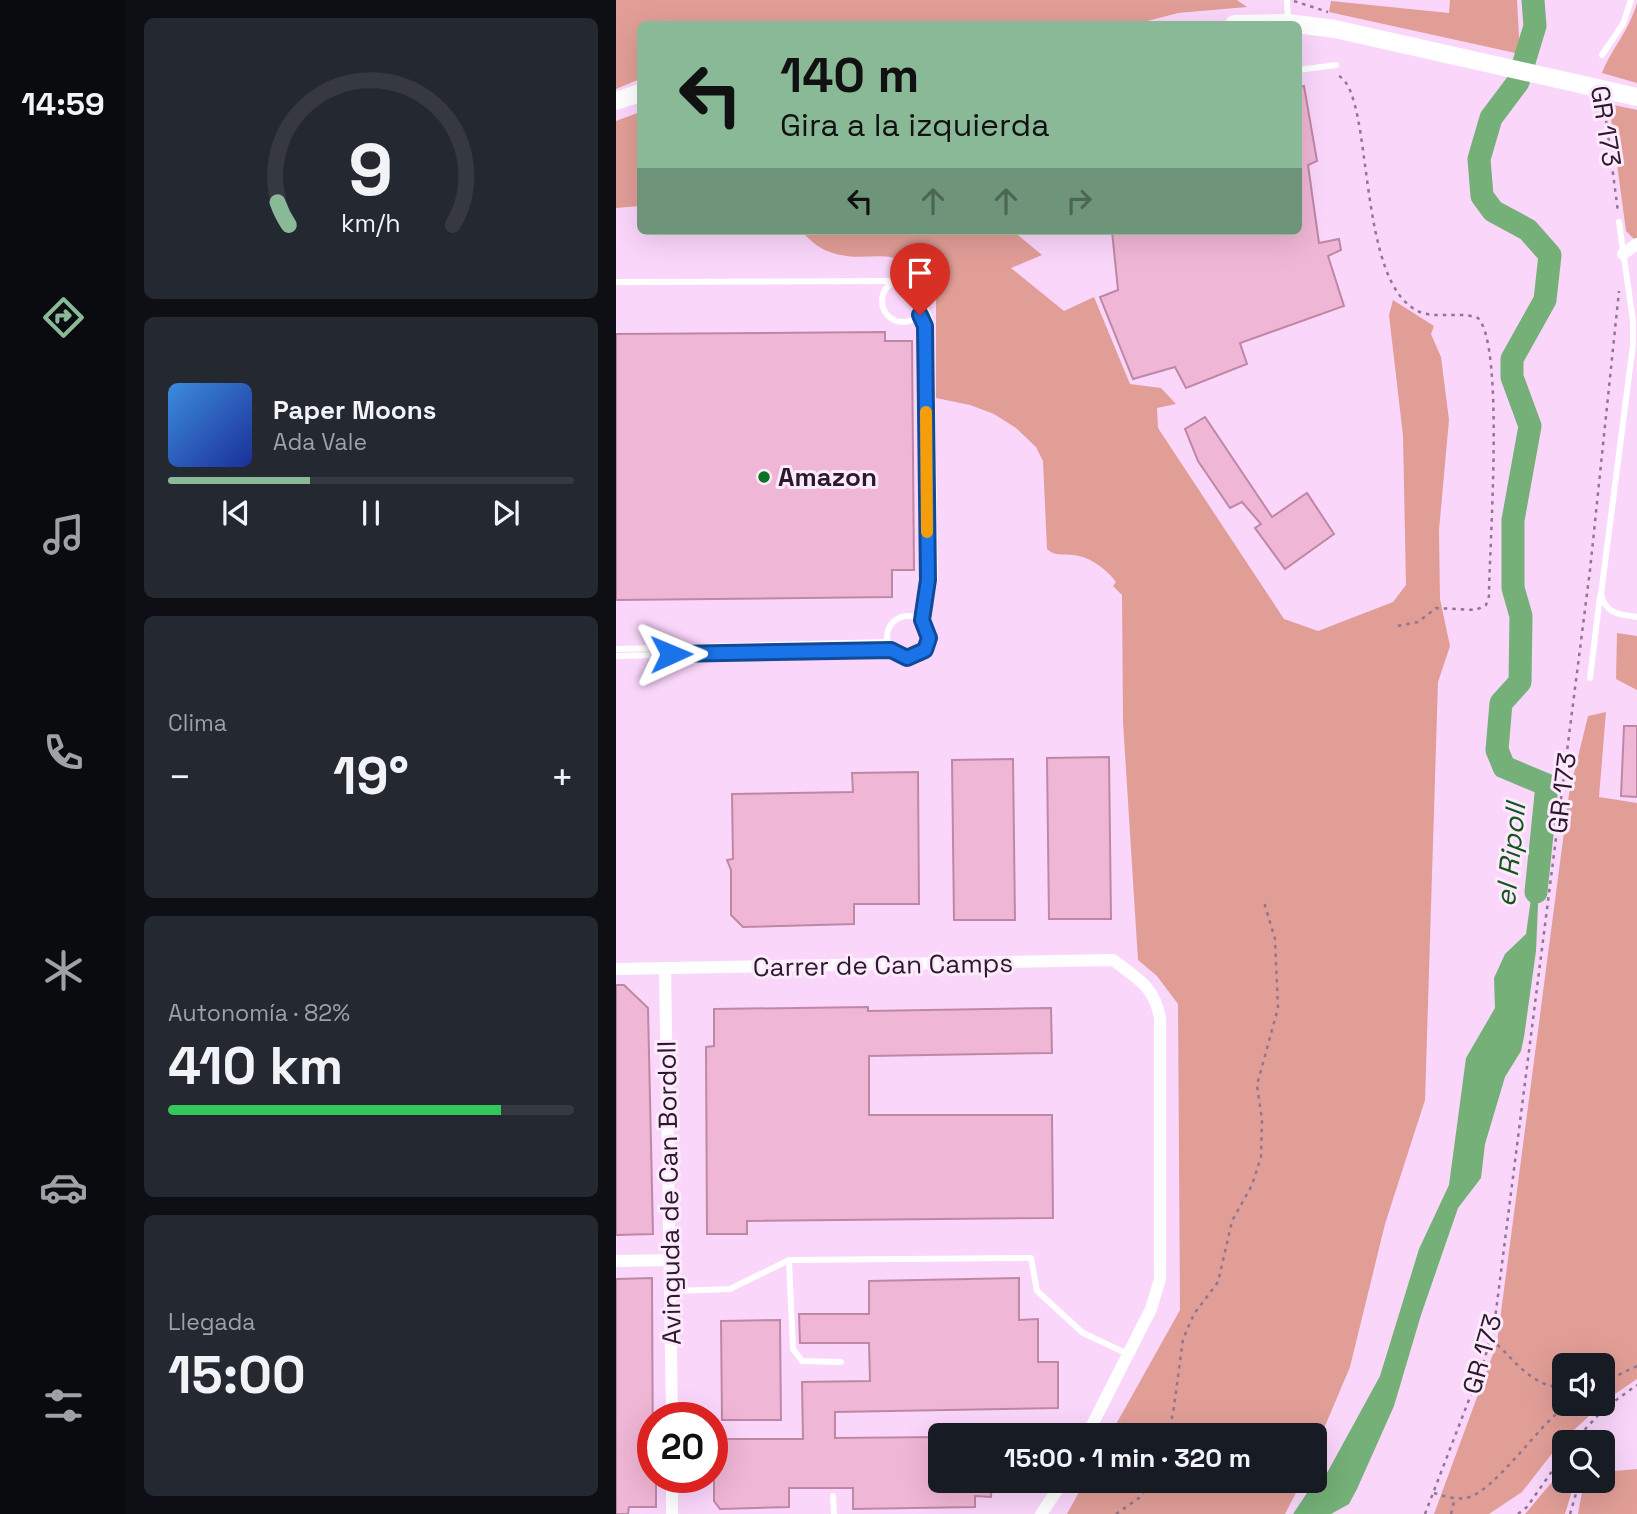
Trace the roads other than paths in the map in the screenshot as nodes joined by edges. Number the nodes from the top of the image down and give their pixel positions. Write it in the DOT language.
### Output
graph roads {
  1 [pos="1287,0"];
  2 [pos="1631,0"];
  3 [pos="1287,21"];
  4 [pos="1302,25"];
  5 [pos="1602,55"];
  6 [pos="1336,65"];
  7 [pos="1302,69"];
  8 [pos="637,94"];
  9 [pos="1637,97"];
  10 [pos="616,101"];
  11 [pos="1619,222"];
  12 [pos="1637,244"];
  13 [pos="1623,254"];
  14 [pos="897,281"];
  15 [pos="616,282"];
  16 [pos="924,302"];
  17 [pos="920,315"];
  18 [pos="1601,594"];
  19 [pos="1637,617"];
  20 [pos="924,623"];
  21 [pos="890,646"];
  22 [pos="616,649"];
  23 [pos="616,656"];
  24 [pos="1590,678"];
  25 [pos="665,968"];
  26 [pos="616,969"];
  27 [pos="672,1260"];
  28 [pos="789,1260"];
  29 [pos="616,1261"];
  30 [pos="673,1291"];
  31 [pos="1128,1354"];
  32 [pos="841,1362"];
  33 [pos="673,1402"];
  34 [pos="1093,1423"];
  35 [pos="672,1493"];
  36 [pos="1055,1493"];
  37 [pos="833,1496"];
  38 [pos="672,1514"];
  39 [pos="834,1514"];
  40 [pos="1041,1514"];
  1 -- 3 [label="lane"];
  2 -- 5 [label="lane, GR 173"];
  4 -- 9 [label="main road"];
  6 -- 7 [label="lane"];
  8 -- 10 [label="main road"];
  11 -- 13 [label="lane"];
  12 -- 13 [label="street"];
  13 -- 18 [label="lane"];
  14 -- 15 [label="lane"];
  14 -- 16 [label="lane"];
  14 -- 17 [label="lane"];
  16 -- 17 [label="lane"];
  16 -- 20 [label="lane"];
  17 -- 20 [label="lane"];
  18 -- 19 [label="lane"];
  18 -- 24 [label="lane"];
  20 -- 21 [label="lane"];
  20 -- 21 [label="lane"];
  21 -- 22 [label="lane"];
  21 -- 23 [label="lane"];
  25 -- 26 [label="street, Carrer de Can Camps"];
  25 -- 27 [label="street, Avinguda de Can Bordoll"];
  25 -- 31 [label="street, Carrer de Can Camps"];
  27 -- 29 [label="street"];
  27 -- 30 [label="street, Avinguda de Can Bordoll"];
  28 -- 30 [label="lane"];
  28 -- 31 [label="lane"];
  28 -- 32 [label="lane"];
  30 -- 33 [label="street, Avinguda de Can Bordoll"];
  31 -- 34 [label="street"];
  35 -- 38 [label="street"];
  36 -- 40 [label="street"];
  37 -- 39 [label="lane"];
}
